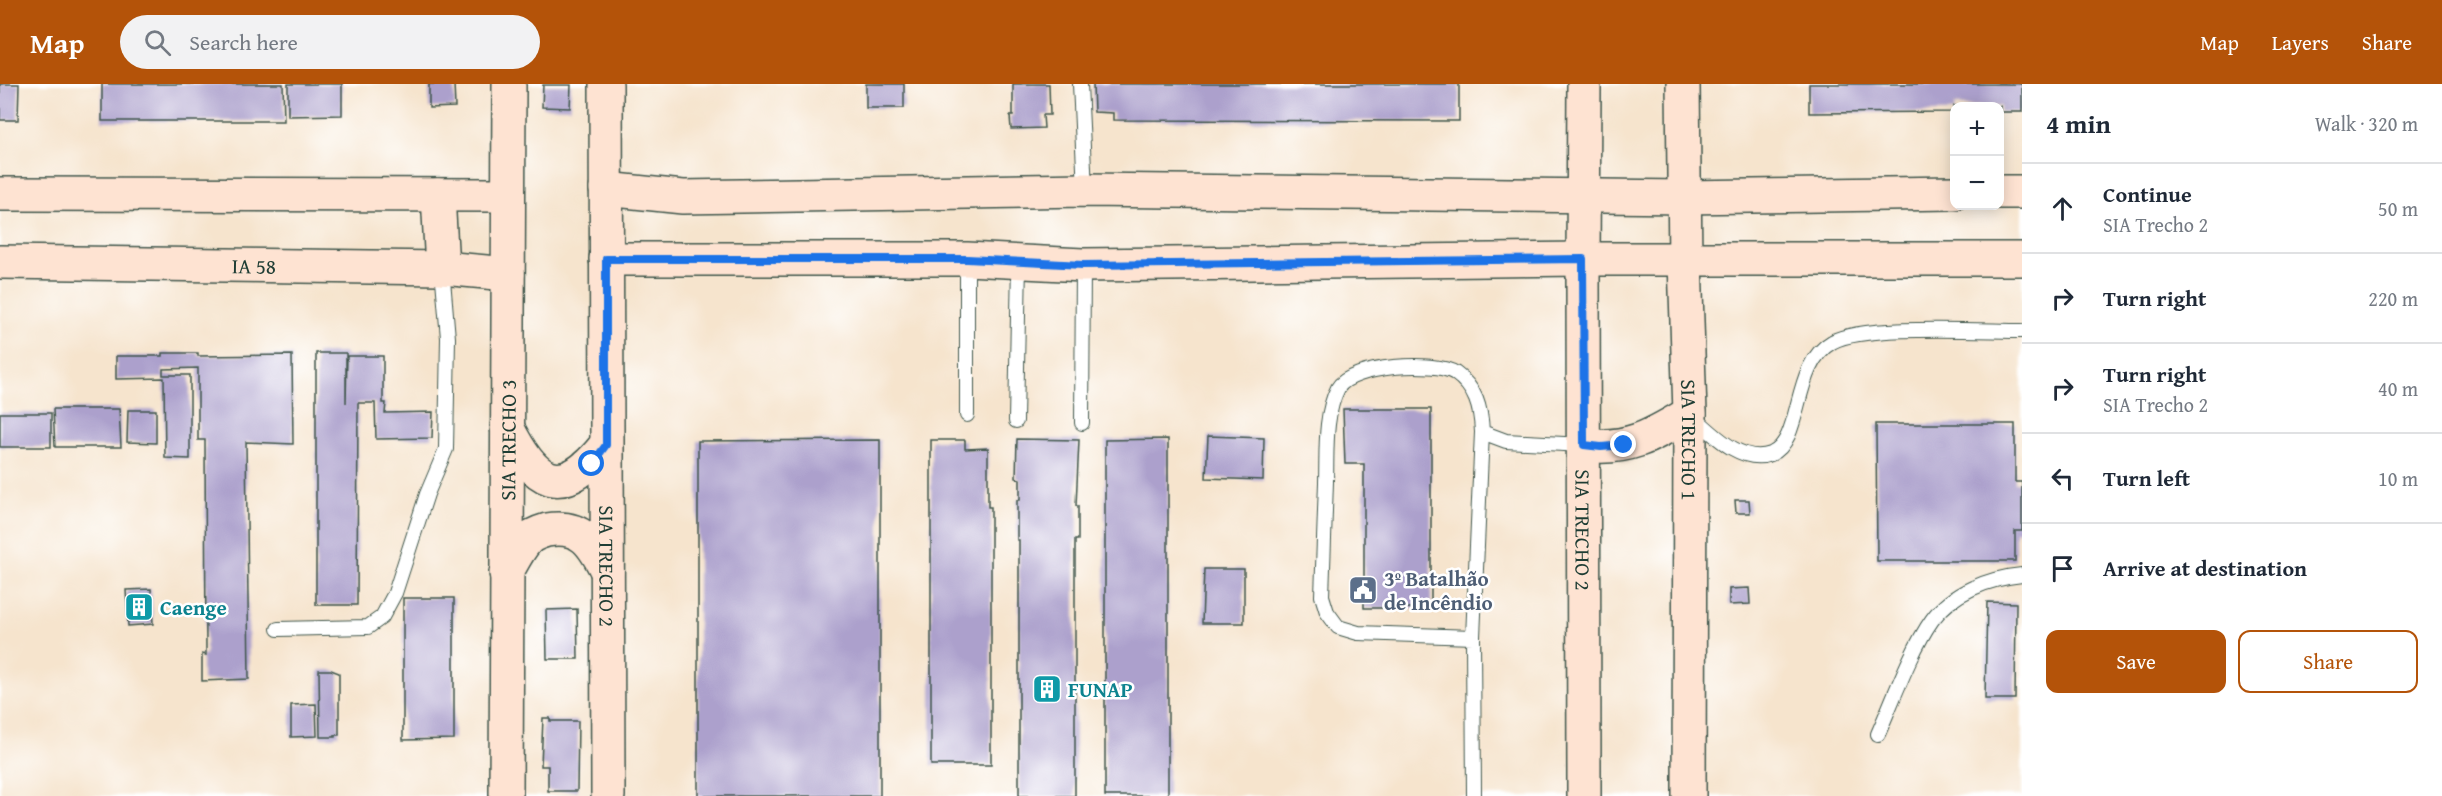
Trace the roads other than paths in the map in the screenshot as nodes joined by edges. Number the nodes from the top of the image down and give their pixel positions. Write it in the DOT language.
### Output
graph roads {
  1 [pos="509,84"];
  2 [pos="606,84"];
  3 [pos="1080,84"];
  4 [pos="1584,84"];
  5 [pos="1683,84"];
  6 [pos="606,189"];
  7 [pos="1085,190"];
  8 [pos="2004,192"];
  9 [pos="2022,192"];
  10 [pos="1950,193"];
  11 [pos="0,194"];
  12 [pos="438,195"];
  13 [pos="508,195"];
  14 [pos="1584,195"];
  15 [pos="1684,197"];
  16 [pos="606,259"];
  17 [pos="967,259"];
  18 [pos="1583,259"];
  19 [pos="2022,259"];
  20 [pos="1684,261"];
  21 [pos="0,262"];
  22 [pos="1019,262"];
  23 [pos="1083,265"];
  24 [pos="442,268"];
  25 [pos="508,274"];
  26 [pos="2022,331"];
  27 [pos="1690,412"];
  28 [pos="967,416"];
  29 [pos="1016,421"];
  30 [pos="1082,423"];
  31 [pos="506,426"];
  32 [pos="1482,432"];
  33 [pos="606,445"];
  34 [pos="1584,445"];
  35 [pos="607,571"];
  36 [pos="506,573"];
  37 [pos="2022,575"];
  38 [pos="278,629"];
  39 [pos="1473,637"];
  40 [pos="1878,734"];
  41 [pos="506,796"];
  42 [pos="608,796"];
  43 [pos="1474,796"];
  44 [pos="1584,796"];
  45 [pos="1689,796"];
  1 -- 13 [label="main road, SIA TRECHO 3"];
  2 -- 6 [label="main road, SIA TRECHO 2"];
  3 -- 7 [label="lane"];
  4 -- 14 [label="main road, SIA TRECHO 2"];
  5 -- 15 [label="main road, SIA TRECHO 1"];
  6 -- 7 [label="main road"];
  6 -- 16 [label="main road, SIA TRECHO 2"];
  7 -- 14 [label="main road"];
  8 -- 9 [label="main road"];
  10 -- 15 [label="main road"];
  11 -- 12 [label="main road"];
  12 -- 13 [label="main road"];
  12 -- 24 [label="main road"];
  13 -- 25 [label="main road, SIA TRECHO 3"];
  14 -- 15 [label="main road"];
  14 -- 18 [label="main road, SIA TRECHO 2"];
  15 -- 20 [label="main road, SIA TRECHO 1"];
  16 -- 17 [label="main road"];
  16 -- 33 [label="main road, SIA TRECHO 2"];
  17 -- 22 [label="main road"];
  17 -- 28 [label="lane"];
  18 -- 20 [label="main road"];
  18 -- 23 [label="main road"];
  18 -- 34 [label="main road, SIA TRECHO 2"];
  19 -- 20 [label="main road"];
  20 -- 27 [label="main road, SIA TRECHO 1"];
  21 -- 24 [label="main road, IA 58"];
  22 -- 23 [label="main road"];
  22 -- 29 [label="lane"];
  23 -- 30 [label="lane"];
  24 -- 25 [label="main road, IA 58"];
  24 -- 38 [label="lane"];
  25 -- 31 [label="main road, SIA TRECHO 3"];
  26 -- 27 [label="lane"];
  27 -- 34 [label="main road"];
  27 -- 45 [label="main road, SIA TRECHO 1"];
  31 -- 33 [label="main road"];
  31 -- 36 [label="main road, SIA TRECHO 3"];
  32 -- 34 [label="lane"];
  32 -- 39 [label="lane"];
  32 -- 39 [label="lane"];
  33 -- 35 [label="main road, SIA TRECHO 2"];
  34 -- 44 [label="main road, SIA TRECHO 2"];
  35 -- 36 [label="main road"];
  35 -- 42 [label="main road, SIA TRECHO 2"];
  36 -- 41 [label="main road, SIA TRECHO 3"];
  37 -- 40 [label="lane"];
  39 -- 43 [label="lane"];
}
